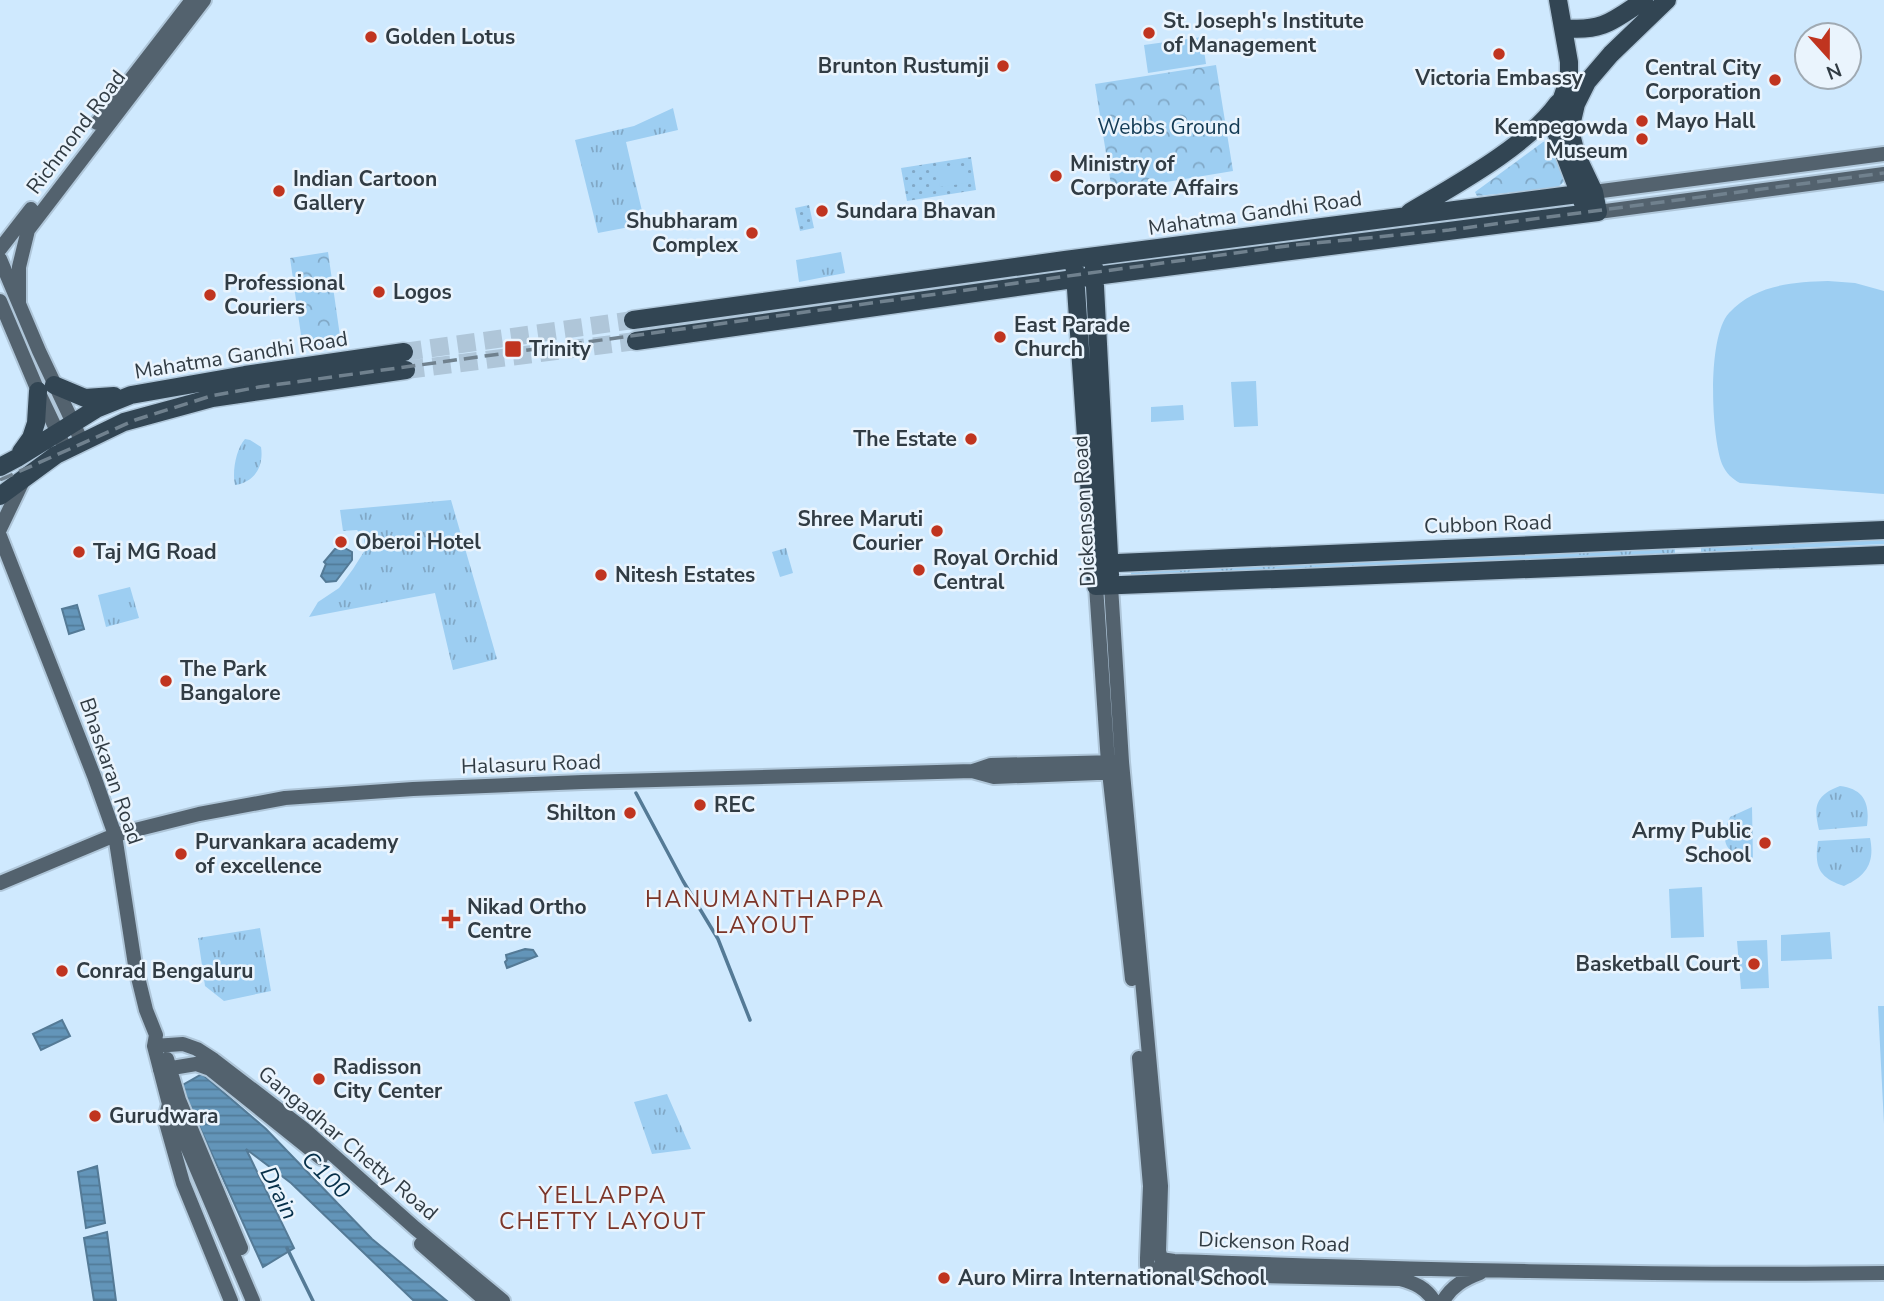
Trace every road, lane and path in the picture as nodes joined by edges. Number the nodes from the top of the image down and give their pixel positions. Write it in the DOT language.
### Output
graph roads {
  1 [pos="192,0"];
  2 [pos="204,0"];
  3 [pos="1558,0"];
  4 [pos="1644,0"];
  5 [pos="1667,0"];
  6 [pos="1563,28"];
  7 [pos="1560,101"];
  8 [pos="1884,154"];
  9 [pos="1884,174"];
  10 [pos="1587,193"];
  11 [pos="1591,213"];
  12 [pos="1404,216"];
  13 [pos="0,249"];
  14 [pos="1093,257"];
  15 [pos="0,258"];
  16 [pos="1074,259"];
  17 [pos="1086,278"];
  18 [pos="0,301"];
  19 [pos="19,303"];
  20 [pos="633,320"];
  21 [pos="636,341"];
  22 [pos="404,352"];
  23 [pos="407,370"];
  24 [pos="46,388"];
  25 [pos="131,395"];
  26 [pos="65,427"];
  27 [pos="74,446"];
  28 [pos="34,447"];
  29 [pos="17,458"];
  30 [pos="0,467"];
  31 [pos="0,478"];
  32 [pos="22,483"];
  33 [pos="0,496"];
  34 [pos="0,529"];
  35 [pos="1884,530"];
  36 [pos="0,536"];
  37 [pos="1686,538"];
  38 [pos="1586,542"];
  39 [pos="1884,555"];
  40 [pos="1686,562"];
  41 [pos="1102,564"];
  42 [pos="1587,567"];
  43 [pos="1103,586"];
  44 [pos="1115,767"];
  45 [pos="115,835"];
  46 [pos="0,883"];
  47 [pos="158,1042"];
  48 [pos="165,1069"];
  49 [pos="174,1102"];
  50 [pos="1487,1270"];
  51 [pos="1317,1272"];
  52 [pos="1884,1273"];
  53 [pos="463,1274"];
  54 [pos="231,1301"];
  55 [pos="253,1301"];
  56 [pos="264,1301"];
  57 [pos="486,1301"];
  58 [pos="503,1301"];
  59 [pos="1434,1301"];
  60 [pos="1443,1301"];
  1 -- 13 [label="main road, Richmond Road"];
  2 -- 19 [label="main road, Richmond Road"];
  3 -- 6 [label="main road"];
  4 -- 6 [label="main road"];
  5 -- 10 [label="main road"];
  6 -- 7 [label="main road"];
  7 -- 10 [label="main road"];
  7 -- 12 [label="main road"];
  8 -- 10 [label="main road, Mahatma Gandhi Road"];
  9 -- 11 [label="main road, Mahatma Gandhi Road"];
  10 -- 11 [label="main road"];
  10 -- 12 [label="main road, Mahatma Gandhi Road"];
  11 -- 17 [label="main road, Mahatma Gandhi Road"];
  12 -- 14 [label="main road, Mahatma Gandhi Road"];
  14 -- 16 [label="main road, Mahatma Gandhi Road"];
  14 -- 17 [label="main road, Dickenson Road"];
  15 -- 19 [label="main road"];
  16 -- 17 [label="main road, Dickenson Road"];
  16 -- 20 [label="main road, Mahatma Gandhi Road"];
  17 -- 21 [label="main road, Mahatma Gandhi Road"];
  17 -- 41 [label="main road, Dickenson Road"];
  18 -- 24 [label="main road"];
  19 -- 24 [label="main road"];
  22 -- 25 [label="main road, Mahatma Gandhi Road"];
  23 -- 27 [label="main road, Mahatma Gandhi Road"];
  24 -- 25 [label="main road"];
  24 -- 26 [label="main road"];
  24 -- 29 [label="main road"];
  25 -- 26 [label="main road, Mahatma Gandhi Road"];
  26 -- 27 [label="main road"];
  26 -- 28 [label="main road, Mahatma Gandhi Road"];
  27 -- 32 [label="main road, Mahatma Gandhi Road"];
  28 -- 29 [label="main road, Mahatma Gandhi Road"];
  28 -- 31 [label="main road"];
  29 -- 30 [label="main road, Mahatma Gandhi Road"];
  32 -- 33 [label="main road, Mahatma Gandhi Road"];
  32 -- 34 [label="main road"];
  35 -- 37 [label="main road, Cubbon Road"];
  36 -- 45 [label="main road, Bhaskaran Road"];
  37 -- 38 [label="main road, Cubbon Road"];
  37 -- 40 [label="main road"];
  38 -- 41 [label="main road, Cubbon Road"];
  38 -- 42 [label="main road"];
  39 -- 40 [label="main road"];
  40 -- 42 [label="main road"];
  41 -- 43 [label="main road, Dickenson Road"];
  42 -- 43 [label="main road"];
  43 -- 44 [label="main road, Dickenson Road"];
  44 -- 45 [label="main road, Halasuru Road"];
  44 -- 51 [label="main road, Dickenson Road"];
  45 -- 46 [label="main road, Halasuru Road"];
  45 -- 47 [label="main road, Bhaskaran Road"];
  47 -- 48 [label="main road, Bhaskaran Road"];
  47 -- 53 [label="main road, Gangadhar Chetty Road"];
  48 -- 49 [label="main road"];
  48 -- 53 [label="main road, Gangadhar Chetty Road"];
  49 -- 54 [label="main road"];
  49 -- 55 [label="main road"];
  49 -- 56 [label="main road"];
  50 -- 51 [label="main road, Dickenson Road"];
  50 -- 52 [label="main road, Dickenson Road"];
  50 -- 60 [label="main road"];
  51 -- 59 [label="main road, Dickenson Road"];
  53 -- 57 [label="main road, Gangadhar Chetty Road"];
  53 -- 58 [label="main road, Gangadhar Chetty Road"];
}
